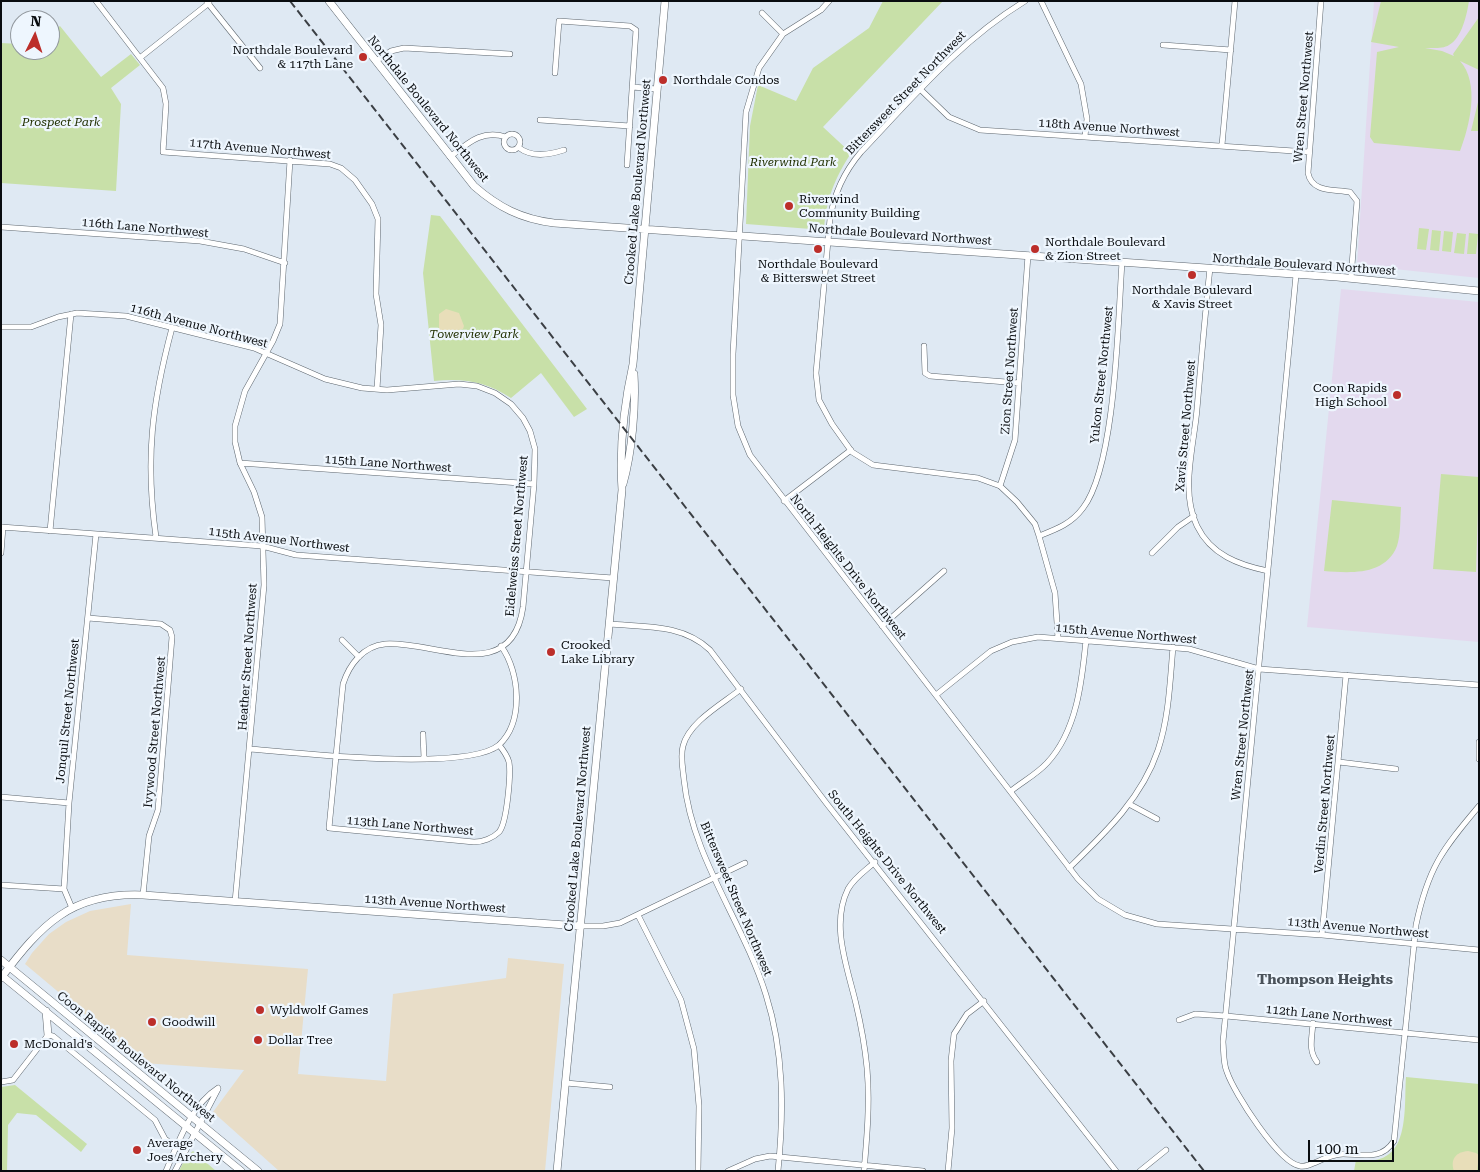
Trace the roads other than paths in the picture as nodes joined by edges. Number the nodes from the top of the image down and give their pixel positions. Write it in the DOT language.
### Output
graph roads {
  1 [pos="96,1"];
  2 [pos="328,1"];
  3 [pos="665,1"];
  4 [pos="829,1"];
  5 [pos="1025,1"];
  6 [pos="1041,1"];
  7 [pos="1235,1"];
  8 [pos="1321,1"];
  9 [pos="208,2"];
  10 [pos="762,13"];
  11 [pos="783,34"];
  12 [pos="1163,44"];
  13 [pos="1231,50"];
  14 [pos="510,54"];
  15 [pos="141,56"];
  16 [pos="376,61"];
  17 [pos="260,68"];
  18 [pos="555,73"];
  19 [pos="632,87"];
  20 [pos="657,89"];
  21 [pos="920,90"];
  22 [pos="540,120"];
  23 [pos="630,126"];
  24 [pos="1085,136"];
  25 [pos="506,137"];
  26 [pos="1222,145"];
  27 [pos="518,148"];
  28 [pos="564,150"];
  29 [pos="1309,152"];
  30 [pos="450,157"];
  31 [pos="290,160"];
  32 [pos="627,165"];
  33 [pos="1,227"];
  34 [pos="646,229"];
  35 [pos="741,234"];
  36 [pos="828,241"];
  37 [pos="1028,255"];
  38 [pos="1122,262"];
  39 [pos="285,263"];
  40 [pos="1210,268"];
  41 [pos="1296,274"];
  42 [pos="1351,278"];
  43 [pos="1479,291"];
  44 [pos="72,314"];
  45 [pos="1,327"];
  46 [pos="172,328"];
  47 [pos="924,346"];
  48 [pos="267,352"];
  49 [pos="1019,383"];
  50 [pos="377,389"];
  51 [pos="505,400"];
  52 [pos="851,450"];
  53 [pos="240,463"];
  54 [pos="534,484"];
  55 [pos="1000,486"];
  56 [pos="784,500"];
  57 [pos="1194,516"];
  58 [pos="2,527"];
  59 [pos="50,531"];
  60 [pos="96,534"];
  61 [pos="1039,536"];
  62 [pos="156,537"];
  63 [pos="262,546"];
  64 [pos="1,553"];
  65 [pos="1152,554"];
  66 [pos="526,571"];
  67 [pos="944,571"];
  68 [pos="1268,571"];
  69 [pos="613,578"];
  70 [pos="88,618"];
  71 [pos="609,624"];
  72 [pos="882,626"];
  73 [pos="1058,638"];
  74 [pos="342,640"];
  75 [pos="1086,640"];
  76 [pos="501,646"];
  77 [pos="1173,647"];
  78 [pos="359,657"];
  79 [pos="1260,669"];
  80 [pos="1346,675"];
  81 [pos="1479,685"];
  82 [pos="741,689"];
  83 [pos="936,695"];
  84 [pos="423,734"];
  85 [pos="1479,742"];
  86 [pos="499,745"];
  87 [pos="250,749"];
  88 [pos="335,756"];
  89 [pos="424,758"];
  90 [pos="1479,759"];
  91 [pos="1339,762"];
  92 [pos="1396,768"];
  93 [pos="1011,791"];
  94 [pos="1,797"];
  95 [pos="69,803"];
  96 [pos="1129,804"];
  97 [pos="1479,806"];
  98 [pos="1157,820"];
  99 [pos="875,862"];
  100 [pos="745,863"];
  101 [pos="1069,868"];
  102 [pos="715,878"];
  103 [pos="1,885"];
  104 [pos="64,889"];
  105 [pos="143,895"];
  106 [pos="235,902"];
  107 [pos="72,908"];
  108 [pos="638,916"];
  109 [pos="580,926"];
  110 [pos="1234,930"];
  111 [pos="1322,935"];
  112 [pos="1414,945"];
  113 [pos="1479,950"];
  114 [pos="1,960"];
  115 [pos="10,967"];
  116 [pos="2,977"];
  117 [pos="984,1001"];
  118 [pos="46,1011"];
  119 [pos="1226,1016"];
  120 [pos="1179,1020"];
  121 [pos="1313,1023"];
  122 [pos="1405,1034"];
  123 [pos="48,1035"];
  124 [pos="1479,1040"];
  125 [pos="1317,1062"];
  126 [pos="1,1082"];
  127 [pos="566,1083"];
  128 [pos="610,1087"];
  129 [pos="192,1117"];
  130 [pos="199,1123"];
  131 [pos="186,1128"];
  132 [pos="194,1134"];
  133 [pos="176,1147"];
  134 [pos="1166,1150"];
  135 [pos="184,1152"];
  136 [pos="780,1157"];
  137 [pos="864,1168"];
  138 [pos="166,1171"];
  139 [pos="175,1171"];
  140 [pos="241,1171"];
  141 [pos="258,1171"];
  142 [pos="557,1171"];
  143 [pos="698,1171"];
  144 [pos="728,1171"];
  145 [pos="778,1171"];
  146 [pos="923,1171"];
  147 [pos="948,1171"];
  148 [pos="1116,1171"];
  149 [pos="1140,1171"];
  1 -- 15 [label="street"];
  2 -- 16 [label="street, Northdale Boulevard Northwest"];
  3 -- 20 [label="street, Crooked Lake Boulevard Northwest"];
  4 -- 11 [label="street"];
  5 -- 21 [label="street, Bittersweet Street Northwest"];
  6 -- 24 [label="street"];
  7 -- 13 [label="street"];
  8 -- 29 [label="street, Wren Street Northwest"];
  9 -- 15 [label="street"];
  9 -- 17 [label="street"];
  10 -- 11 [label="street"];
  11 -- 35 [label="street, North Heights Drive Northwest"];
  12 -- 13 [label="street"];
  13 -- 26 [label="street"];
  14 -- 16 [label="street"];
  15 -- 31 [label="street, 117th Avenue Northwest"];
  16 -- 30 [label="street, Northdale Boulevard Northwest"];
  18 -- 19 [label="street"];
  19 -- 20 [label="street"];
  19 -- 23 [label="street"];
  20 -- 34 [label="street, Crooked Lake Boulevard Northwest"];
  21 -- 24 [label="street, 118th Avenue Northwest"];
  21 -- 36 [label="street, Bittersweet Street Northwest"];
  22 -- 23 [label="street"];
  23 -- 32 [label="street"];
  24 -- 26 [label="street, 118th Avenue Northwest"];
  25 -- 27 [label="street"];
  25 -- 27 [label="street"];
  25 -- 30 [label="street"];
  26 -- 29 [label="street, 118th Avenue Northwest"];
  27 -- 28 [label="street"];
  29 -- 42 [label="street, Wren Street Northwest"];
  30 -- 34 [label="street, Northdale Boulevard Northwest"];
  31 -- 39 [label="street, Heather Street Northwest"];
  31 -- 50 [label="street, 117th Avenue Northwest"];
  33 -- 39 [label="street, 116th Lane Northwest"];
  34 -- 35 [label="street, Northdale Boulevard Northwest"];
  34 -- 69 [label="street, Crooked Lake Boulevard Northwest"];
  35 -- 36 [label="street, Northdale Boulevard Northwest"];
  35 -- 56 [label="street, North Heights Drive Northwest"];
  36 -- 37 [label="street, Northdale Boulevard Northwest"];
  36 -- 52 [label="street, Bittersweet Street Northwest"];
  37 -- 38 [label="street, Northdale Boulevard Northwest"];
  37 -- 49 [label="street, Zion Street Northwest"];
  38 -- 40 [label="street, Northdale Boulevard Northwest"];
  38 -- 61 [label="street, Yukon Street Northwest"];
  39 -- 48 [label="street, Heather Street Northwest"];
  40 -- 41 [label="street, Northdale Boulevard Northwest"];
  40 -- 57 [label="street, Xavis Street Northwest"];
  41 -- 42 [label="street, Northdale Boulevard Northwest"];
  41 -- 68 [label="street, Wren Street Northwest"];
  42 -- 43 [label="street, Northdale Boulevard Northwest"];
  44 -- 45 [label="street, 116th Avenue Northwest"];
  44 -- 46 [label="street, 116th Avenue Northwest"];
  44 -- 59 [label="street"];
  46 -- 48 [label="street, 116th Avenue Northwest"];
  46 -- 62 [label="street"];
  47 -- 49 [label="street"];
  48 -- 50 [label="street, 116th Avenue Northwest"];
  48 -- 53 [label="street, Heather Street Northwest"];
  49 -- 55 [label="street, Zion Street Northwest"];
  50 -- 51 [label="street, 116th Avenue Northwest"];
  51 -- 54 [label="street, Eidelweiss Street Northwest"];
  52 -- 55 [label="street"];
  52 -- 56 [label="street"];
  53 -- 54 [label="street, 115th Lane Northwest"];
  53 -- 63 [label="street, Heather Street Northwest"];
  54 -- 66 [label="street, Eidelweiss Street Northwest"];
  55 -- 61 [label="street"];
  56 -- 72 [label="street, North Heights Drive Northwest"];
  57 -- 65 [label="street"];
  57 -- 68 [label="street, Xavis Street Northwest"];
  58 -- 59 [label="street, 115th Avenue Northwest"];
  58 -- 64 [label="street"];
  59 -- 60 [label="street, 115th Avenue Northwest"];
  60 -- 62 [label="street, 115th Avenue Northwest"];
  60 -- 70 [label="street, Jonquil Street Northwest"];
  61 -- 73 [label="street"];
  62 -- 63 [label="street, 115th Avenue Northwest"];
  63 -- 66 [label="street, 115th Avenue Northwest"];
  63 -- 87 [label="street, Heather Street Northwest"];
  66 -- 69 [label="street, 115th Avenue Northwest"];
  66 -- 76 [label="street, Eidelweiss Street Northwest"];
  67 -- 72 [label="street"];
  68 -- 79 [label="street, Wren Street Northwest"];
  69 -- 71 [label="street, Crooked Lake Boulevard Northwest"];
  70 -- 95 [label="street, Jonquil Street Northwest"];
  70 -- 105 [label="street, Ivywood Street Northwest"];
  71 -- 82 [label="street, South Heights Drive Northwest"];
  71 -- 109 [label="street, Crooked Lake Boulevard Northwest"];
  72 -- 83 [label="street, North Heights Drive Northwest"];
  73 -- 75 [label="street, 115th Avenue Northwest"];
  73 -- 83 [label="street, 115th Avenue Northwest"];
  74 -- 78 [label="street"];
  75 -- 77 [label="street, 115th Avenue Northwest"];
  75 -- 93 [label="street"];
  76 -- 78 [label="street"];
  76 -- 86 [label="street"];
  77 -- 79 [label="street, 115th Avenue Northwest"];
  77 -- 96 [label="street"];
  78 -- 88 [label="street"];
  79 -- 80 [label="street, 115th Avenue Northwest"];
  79 -- 110 [label="street, Wren Street Northwest"];
  80 -- 81 [label="street, 115th Avenue Northwest"];
  80 -- 91 [label="street, Verdin Street Northwest"];
  82 -- 99 [label="street, South Heights Drive Northwest"];
  82 -- 102 [label="street, Bittersweet Street Northwest"];
  83 -- 93 [label="street, North Heights Drive Northwest"];
  84 -- 89 [label="street"];
  85 -- 90 [label="street"];
  86 -- 88 [label="street, 113th Lane Northwest"];
  86 -- 89 [label="street"];
  87 -- 88 [label="street"];
  87 -- 106 [label="street, Heather Street Northwest"];
  88 -- 89 [label="street"];
  91 -- 92 [label="street"];
  91 -- 111 [label="street, Verdin Street Northwest"];
  93 -- 101 [label="street, North Heights Drive Northwest"];
  94 -- 95 [label="street"];
  95 -- 104 [label="street, Jonquil Street Northwest"];
  96 -- 98 [label="street"];
  96 -- 101 [label="street"];
  97 -- 112 [label="street"];
  99 -- 117 [label="street, South Heights Drive Northwest"];
  99 -- 137 [label="street"];
  100 -- 102 [label="street, 113th Avenue Northwest"];
  101 -- 110 [label="street, 113th Avenue Northwest"];
  102 -- 108 [label="street, 113th Avenue Northwest"];
  102 -- 136 [label="street, Bittersweet Street Northwest"];
  103 -- 104 [label="street"];
  104 -- 107 [label="street"];
  105 -- 106 [label="street, 113th Avenue Northwest"];
  105 -- 107 [label="street, 113th Avenue Northwest"];
  106 -- 109 [label="street, 113th Avenue Northwest"];
  107 -- 115 [label="street, 113th Avenue Northwest"];
  108 -- 109 [label="street, 113th Avenue Northwest"];
  108 -- 143 [label="street"];
  109 -- 127 [label="street, Crooked Lake Boulevard Northwest"];
  110 -- 111 [label="street, 113th Avenue Northwest"];
  110 -- 119 [label="street, Wren Street Northwest"];
  111 -- 112 [label="street, 113th Avenue Northwest"];
  112 -- 113 [label="street, 113th Avenue Northwest"];
  112 -- 122 [label="street"];
  114 -- 115 [label="street, Coon Rapids Boulevard Northwest"];
  115 -- 116 [label="street, 113th Avenue Northwest"];
  115 -- 129 [label="street, Coon Rapids Boulevard Northwest"];
  116 -- 118 [label="street, Coon Rapids Boulevard Northwest"];
  117 -- 147 [label="street"];
  117 -- 148 [label="street, South Heights Drive Northwest"];
  118 -- 123 [label="street"];
  118 -- 131 [label="street, Coon Rapids Boulevard Northwest"];
  119 -- 120 [label="street, 112th Lane Northwest"];
  119 -- 121 [label="street, 112th Lane Northwest"];
  119 -- 122 [label="street, Wren Street Northwest"];
  121 -- 122 [label="street, 112th Lane Northwest"];
  121 -- 125 [label="street"];
  122 -- 124 [label="street, 112th Lane Northwest"];
  123 -- 126 [label="street"];
  123 -- 133 [label="street"];
  127 -- 128 [label="street"];
  127 -- 142 [label="street, Crooked Lake Boulevard Northwest"];
  129 -- 130 [label="street, Coon Rapids Boulevard Northwest"];
  129 -- 130 [label="street"];
  129 -- 131 [label="street"];
  130 -- 132 [label="street"];
  130 -- 141 [label="street, Coon Rapids Boulevard Northwest"];
  131 -- 132 [label="street, Coon Rapids Boulevard Northwest"];
  131 -- 133 [label="street"];
  132 -- 135 [label="street"];
  132 -- 140 [label="street, Coon Rapids Boulevard Northwest"];
  133 -- 135 [label="street"];
  133 -- 138 [label="street"];
  134 -- 149 [label="street"];
  135 -- 139 [label="street"];
  136 -- 137 [label="street"];
  136 -- 144 [label="street"];
  136 -- 145 [label="street, Bittersweet Street Northwest"];
  137 -- 146 [label="street"];
}
